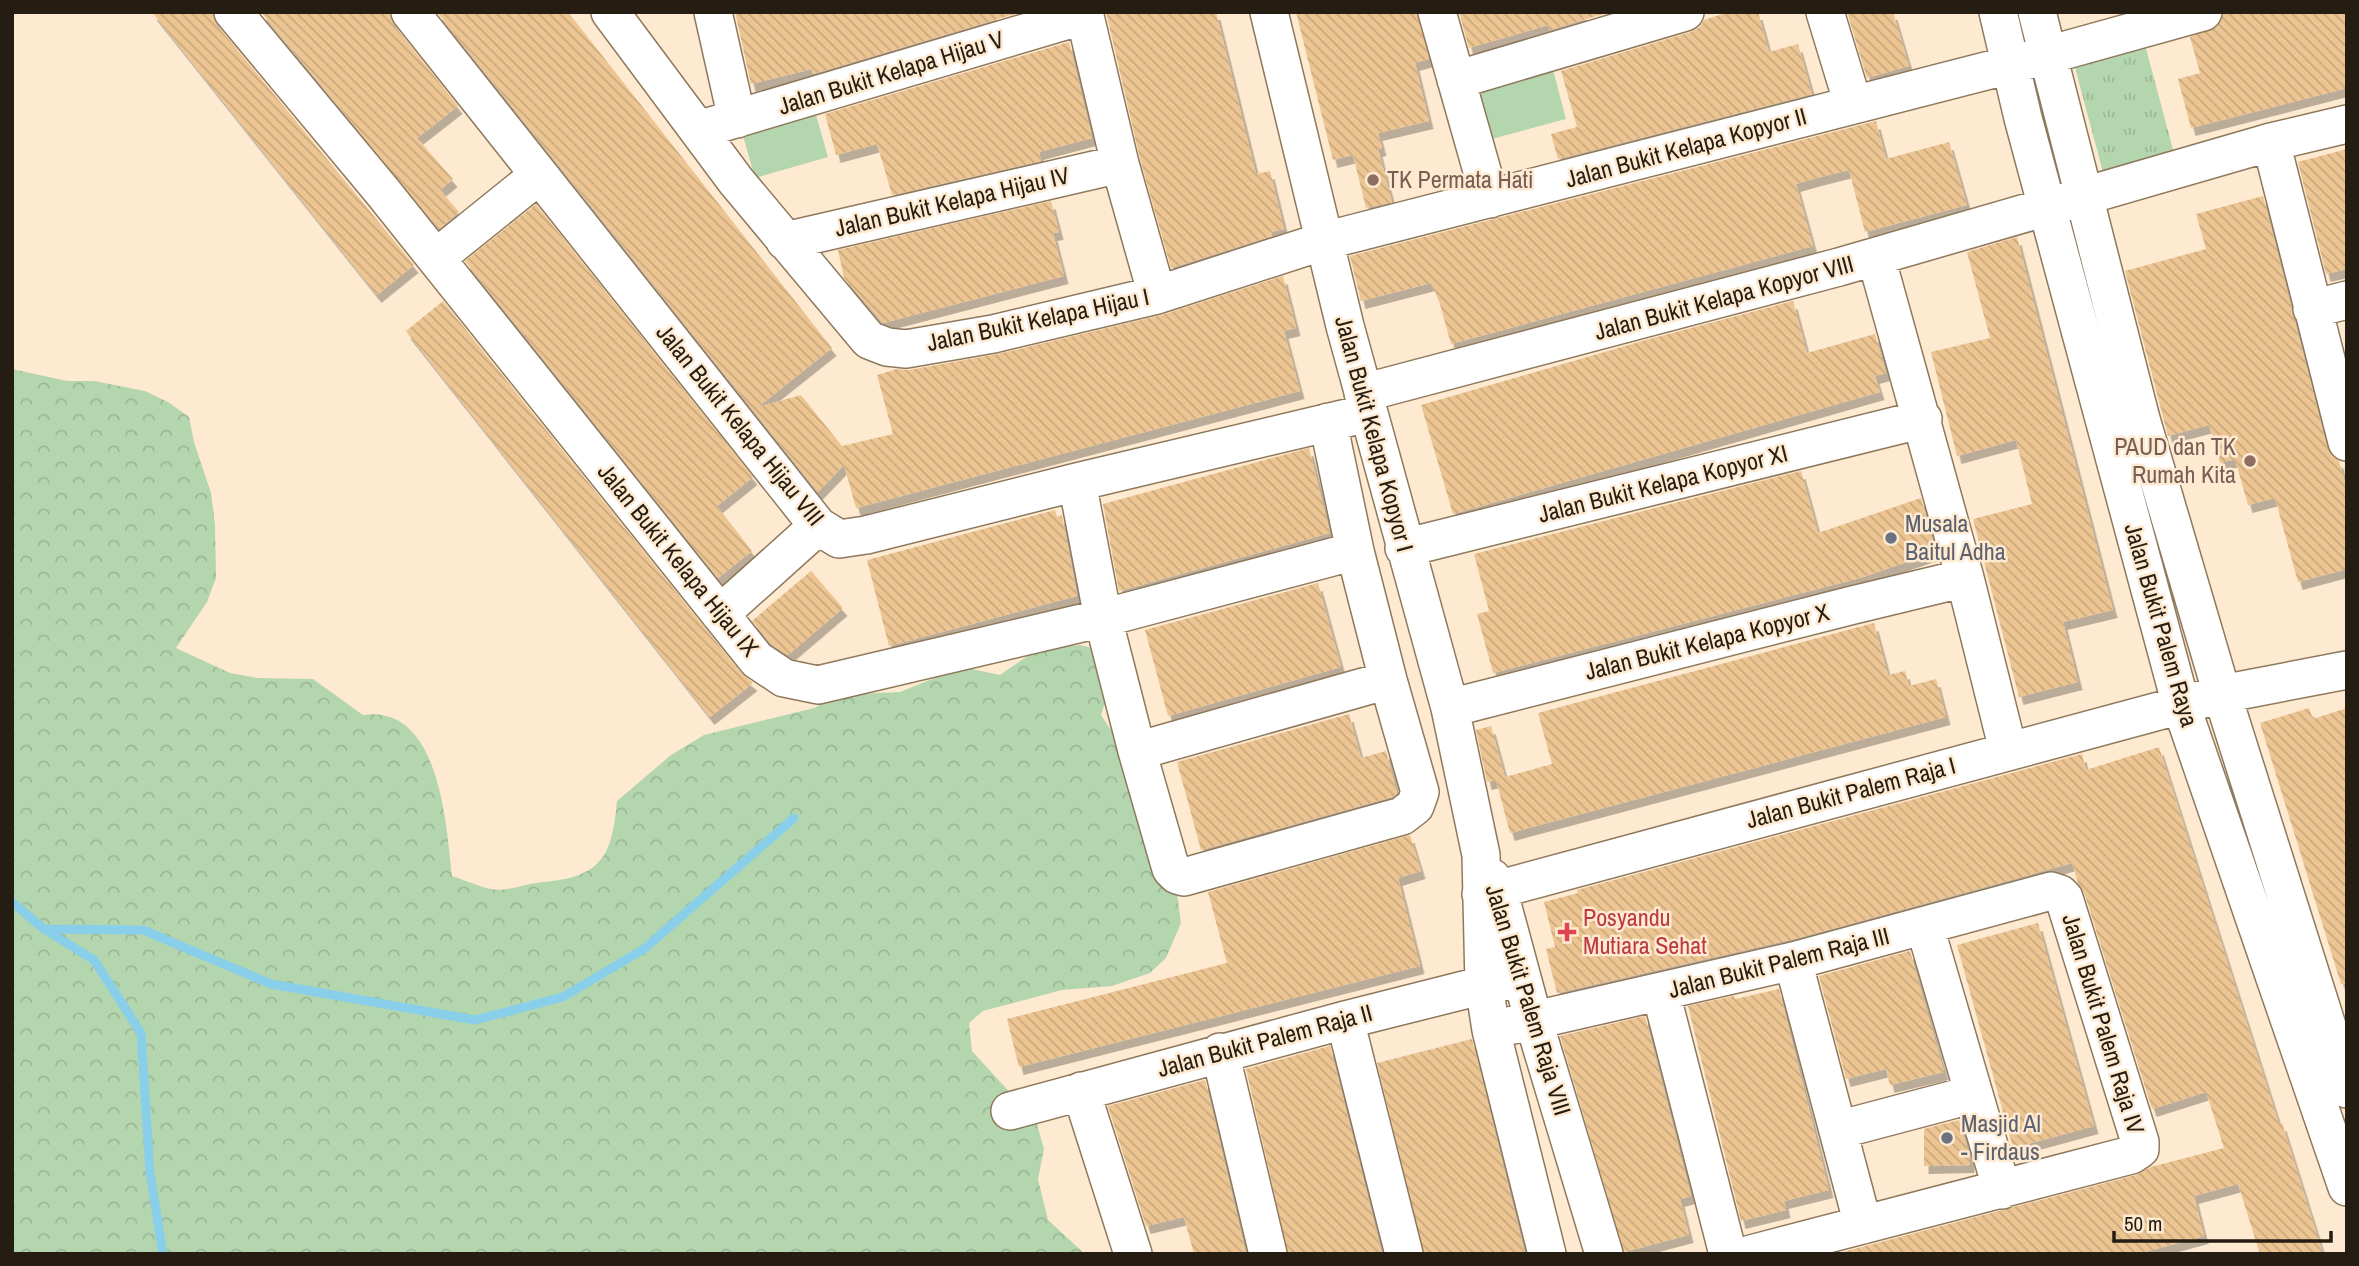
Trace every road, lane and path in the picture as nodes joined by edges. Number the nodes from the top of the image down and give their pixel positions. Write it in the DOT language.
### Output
graph roads {
  1 [pos="233,12"];
  2 [pos="410,12"];
  3 [pos="610,12"];
  4 [pos="713,12"];
  5 [pos="1269,12"];
  6 [pos="1437,12"];
  7 [pos="1685,12"];
  8 [pos="1825,12"];
  9 [pos="1998,12"];
  10 [pos="2037,12"];
  11 [pos="2203,12"];
  12 [pos="1084,14"];
  13 [pos="2048,55"];
  14 [pos="2010,64"];
  15 [pos="1457,80"];
  16 [pos="1853,104"];
  17 [pos="737,119"];
  18 [pos="2347,124"];
  19 [pos="698,130"];
  20 [pos="2272,142"];
  21 [pos="1120,164"];
  22 [pos="538,175"];
  23 [pos="2084,197"];
  24 [pos="1490,198"];
  25 [pos="2047,208"];
  26 [pos="785,241"];
  27 [pos="1324,242"];
  28 [pos="1876,257"];
  29 [pos="436,258"];
  30 [pos="1157,295"];
  31 [pos="2347,300"];
  32 [pos="2312,309"];
  33 [pos="1366,403"];
  34 [pos="1923,419"];
  35 [pos="1328,422"];
  36 [pos="2347,442"];
  37 [pos="1077,482"];
  38 [pos="818,526"];
  39 [pos="1404,548"];
  40 [pos="1355,551"];
  41 [pos="1965,579"];
  42 [pos="720,614"];
  43 [pos="1103,618"];
  44 [pos="2347,670"];
  45 [pos="1388,680"];
  46 [pos="2222,694"];
  47 [pos="2181,705"];
  48 [pos="1450,708"];
  49 [pos="2008,750"];
  50 [pos="1137,751"];
  51 [pos="1481,855"];
  52 [pos="1489,891"];
  53 [pos="2064,898"];
  54 [pos="1925,927"];
  55 [pos="1793,961"];
  56 [pos="1522,978"];
  57 [pos="1484,985"];
  58 [pos="1661,993"];
  59 [pos="1345,1020"];
  60 [pos="1534,1022"];
  61 [pos="1491,1030"];
  62 [pos="1220,1052"];
  63 [pos="2334,1058"];
  64 [pos="1081,1091"];
  65 [pos="1975,1094"];
  66 [pos="1010,1111"];
  67 [pos="1838,1130"];
  68 [pos="2347,1187"];
  69 [pos="2002,1190"];
  70 [pos="1863,1225"];
  71 [pos="1133,1254"];
  72 [pos="1268,1254"];
  73 [pos="1404,1254"];
  74 [pos="1547,1254"];
  75 [pos="1604,1254"];
  76 [pos="1728,1254"];
  77 [pos="1751,1254"];
  1 -- 29 [label="street, Jalan Bukit Kelapa Hijau IX"];
  2 -- 22 [label="street, Jalan Bukit Kelapa Hijau VIII"];
  3 -- 19 [label="street, Jalan Bukit Kelapa Hijau I"];
  4 -- 17 [label="street"];
  5 -- 27 [label="street, Jalan Bukit Kelapa Kopyor I"];
  6 -- 15 [label="street"];
  7 -- 15 [label="street"];
  8 -- 16 [label="street"];
  9 -- 14 [label="street, Jalan Bukit Palem Raya"];
  10 -- 13 [label="street, Jalan Bukit Palem Raya"];
  11 -- 13 [label="street, Jalan Bukit Kelapa Kopyor II"];
  12 -- 17 [label="street, Jalan Bukit Kelapa Hijau V"];
  12 -- 21 [label="street"];
  13 -- 14 [label="street, Jalan Bukit Kelapa Kopyor II"];
  13 -- 23 [label="street, Jalan Bukit Palem Raya"];
  14 -- 16 [label="street, Jalan Bukit Kelapa Kopyor II"];
  14 -- 25 [label="street, Jalan Bukit Palem Raya"];
  15 -- 24 [label="street"];
  16 -- 24 [label="street, Jalan Bukit Kelapa Kopyor II"];
  17 -- 19 [label="street, Jalan Bukit Kelapa Hijau V"];
  18 -- 20 [label="street, Jalan Bukit Kelapa Kopyor VIII"];
  19 -- 26 [label="street, Jalan Bukit Kelapa Hijau I"];
  20 -- 23 [label="street, Jalan Bukit Kelapa Kopyor VIII"];
  20 -- 32 [label="street"];
  21 -- 26 [label="street, Jalan Bukit Kelapa Hijau IV"];
  21 -- 30 [label="street"];
  22 -- 29 [label="street"];
  22 -- 38 [label="street, Jalan Bukit Kelapa Hijau VIII"];
  23 -- 25 [label="street, Jalan Bukit Kelapa Kopyor VIII"];
  23 -- 46 [label="street, Jalan Bukit Palem Raya"];
  24 -- 27 [label="street, Jalan Bukit Kelapa Kopyor II"];
  25 -- 28 [label="street, Jalan Bukit Kelapa Kopyor VIII"];
  25 -- 47 [label="street, Jalan Bukit Palem Raya"];
  26 -- 30 [label="street, Jalan Bukit Kelapa Hijau I"];
  27 -- 30 [label="street, Jalan Bukit Kelapa Hijau I"];
  27 -- 33 [label="street, Jalan Bukit Kelapa Kopyor I"];
  28 -- 33 [label="street, Jalan Bukit Kelapa Kopyor VIII"];
  28 -- 34 [label="street"];
  29 -- 42 [label="street, Jalan Bukit Kelapa Hijau IX"];
  31 -- 32 [label="street"];
  32 -- 36 [label="street"];
  33 -- 35 [label="street, Jalan Bukit Kelapa Hijau VIII"];
  33 -- 39 [label="street, Jalan Bukit Kelapa Kopyor I"];
  34 -- 39 [label="street, Jalan Bukit Kelapa Kopyor XI"];
  34 -- 41 [label="street"];
  35 -- 37 [label="street, Jalan Bukit Kelapa Hijau VIII"];
  35 -- 40 [label="street"];
  37 -- 38 [label="street, Jalan Bukit Kelapa Hijau VIII"];
  37 -- 43 [label="street"];
  38 -- 42 [label="street"];
  39 -- 48 [label="street, Jalan Bukit Kelapa Kopyor I"];
  40 -- 43 [label="street, Jalan Bukit Kelapa Hijau IX"];
  40 -- 45 [label="street"];
  41 -- 48 [label="street, Jalan Bukit Kelapa Kopyor X"];
  41 -- 49 [label="street"];
  42 -- 43 [label="street, Jalan Bukit Kelapa Hijau IX"];
  43 -- 50 [label="street"];
  44 -- 46 [label="street, Jalan Bukit Palem Raja I"];
  45 -- 50 [label="street"];
  45 -- 50 [label="street"];
  46 -- 47 [label="street, Jalan Bukit Palem Raja I"];
  46 -- 63 [label="street, Jalan Bukit Palem Raya"];
  47 -- 49 [label="street, Jalan Bukit Palem Raja I"];
  47 -- 63 [label="street, Jalan Bukit Palem Raya"];
  48 -- 51 [label="street, Jalan Bukit Kelapa Kopyor I"];
  49 -- 52 [label="street, Jalan Bukit Palem Raja I"];
  51 -- 52 [label="street, Jalan Bukit Palem Raja VIII"];
  52 -- 56 [label="street, Jalan Bukit Palem Raja VIII"];
  52 -- 57 [label="street, Jalan Bukit Palem Raja VIII"];
  53 -- 54 [label="street, Jalan Bukit Palem Raja III"];
  53 -- 69 [label="street, Jalan Bukit Palem Raja IV"];
  54 -- 55 [label="street, Jalan Bukit Palem Raja III"];
  54 -- 65 [label="street"];
  55 -- 58 [label="street, Jalan Bukit Palem Raja III"];
  55 -- 67 [label="street"];
  56 -- 57 [label="street, Jalan Bukit Palem Raja II"];
  56 -- 60 [label="street, Jalan Bukit Palem Raja VIII"];
  57 -- 59 [label="street, Jalan Bukit Palem Raja II"];
  57 -- 61 [label="street, Jalan Bukit Palem Raja VIII"];
  58 -- 60 [label="street, Jalan Bukit Palem Raja III"];
  58 -- 76 [label="street"];
  59 -- 62 [label="street, Jalan Bukit Palem Raja II"];
  59 -- 73 [label="street"];
  60 -- 61 [label="street, Jalan Bukit Palem Raja III"];
  60 -- 75 [label="street, Jalan Bukit Palem Raja VIII"];
  61 -- 74 [label="street, Jalan Bukit Palem Raja VIII"];
  62 -- 64 [label="street, Jalan Bukit Palem Raja II"];
  62 -- 72 [label="street"];
  63 -- 68 [label="street, Jalan Bukit Palem Raya"];
  64 -- 66 [label="street, Jalan Bukit Palem Raja II"];
  64 -- 71 [label="street"];
  65 -- 67 [label="street"];
  65 -- 69 [label="street"];
  67 -- 70 [label="street"];
  69 -- 70 [label="street"];
  70 -- 77 [label="street"];
}
